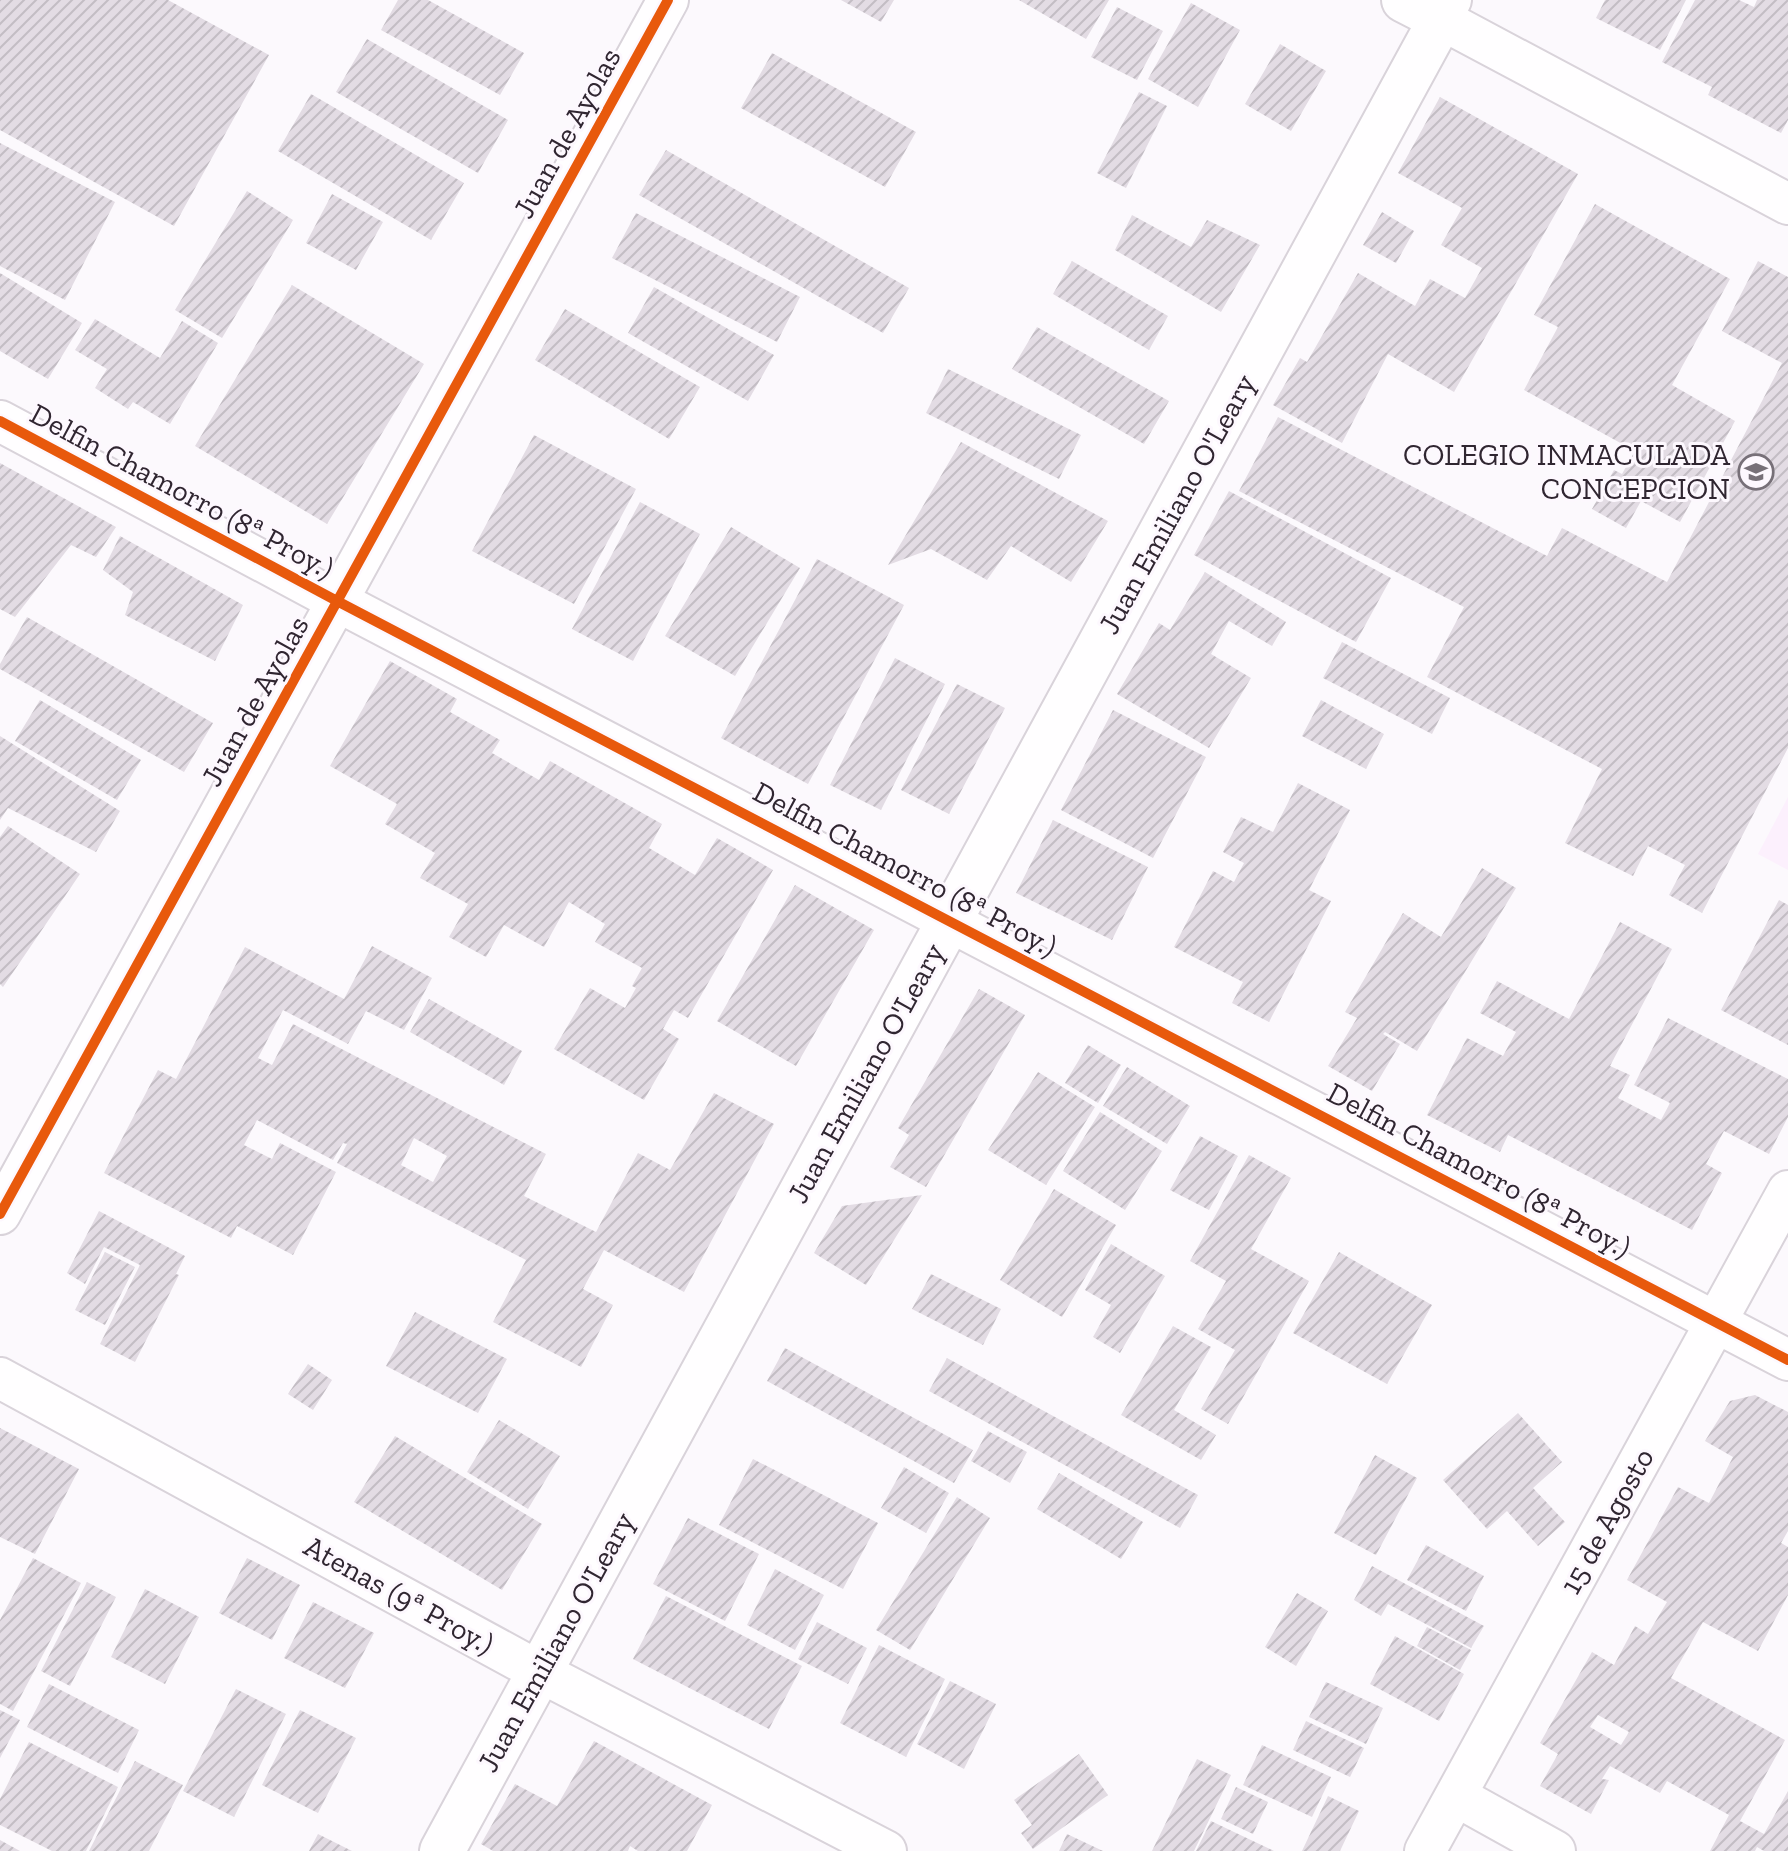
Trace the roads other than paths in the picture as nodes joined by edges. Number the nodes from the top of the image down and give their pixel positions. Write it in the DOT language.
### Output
graph roads {
  1 [pos="668,0"];
  2 [pos="1432,6"];
  3 [pos="1788,204"];
  4 [pos="0,421"];
  5 [pos="337,601"];
  6 [pos="950,920"];
  7 [pos="1788,1191"];
  8 [pos="0,1214"];
  9 [pos="1716,1321"];
  10 [pos="1788,1360"];
  11 [pos="0,1378"];
  12 [pos="540,1672"];
  13 [pos="1456,1796"];
  14 [pos="442,1851"];
  15 [pos="886,1851"];
  16 [pos="1425,1851"];
  17 [pos="1555,1851"];
  1 -- 5 [label="street, Juan de Ayolas"];
  2 -- 3 [label="street"];
  2 -- 6 [label="main road, Juan Emiliano O'Leary"];
  4 -- 5 [label="street, Delfin Chamorro (8ª Proy.)"];
  5 -- 6 [label="street, Delfin Chamorro (8ª Proy.)"];
  5 -- 8 [label="street, Juan de Ayolas"];
  6 -- 9 [label="street, Delfin Chamorro (8ª Proy.)"];
  6 -- 12 [label="main road, Juan Emiliano O'Leary"];
  7 -- 9 [label="street, 15 de Agosto"];
  9 -- 10 [label="street, Delfin Chamorro (8ª Proy.)"];
  9 -- 13 [label="street, 15 de Agosto"];
  11 -- 12 [label="street, Atenas (9ª Proy.)"];
  12 -- 14 [label="main road, Juan Emiliano O'Leary"];
  12 -- 15 [label="street, Atenas (9ª Proy.)"];
  13 -- 16 [label="street, 15 de Agosto"];
  13 -- 17 [label="street"];
}
